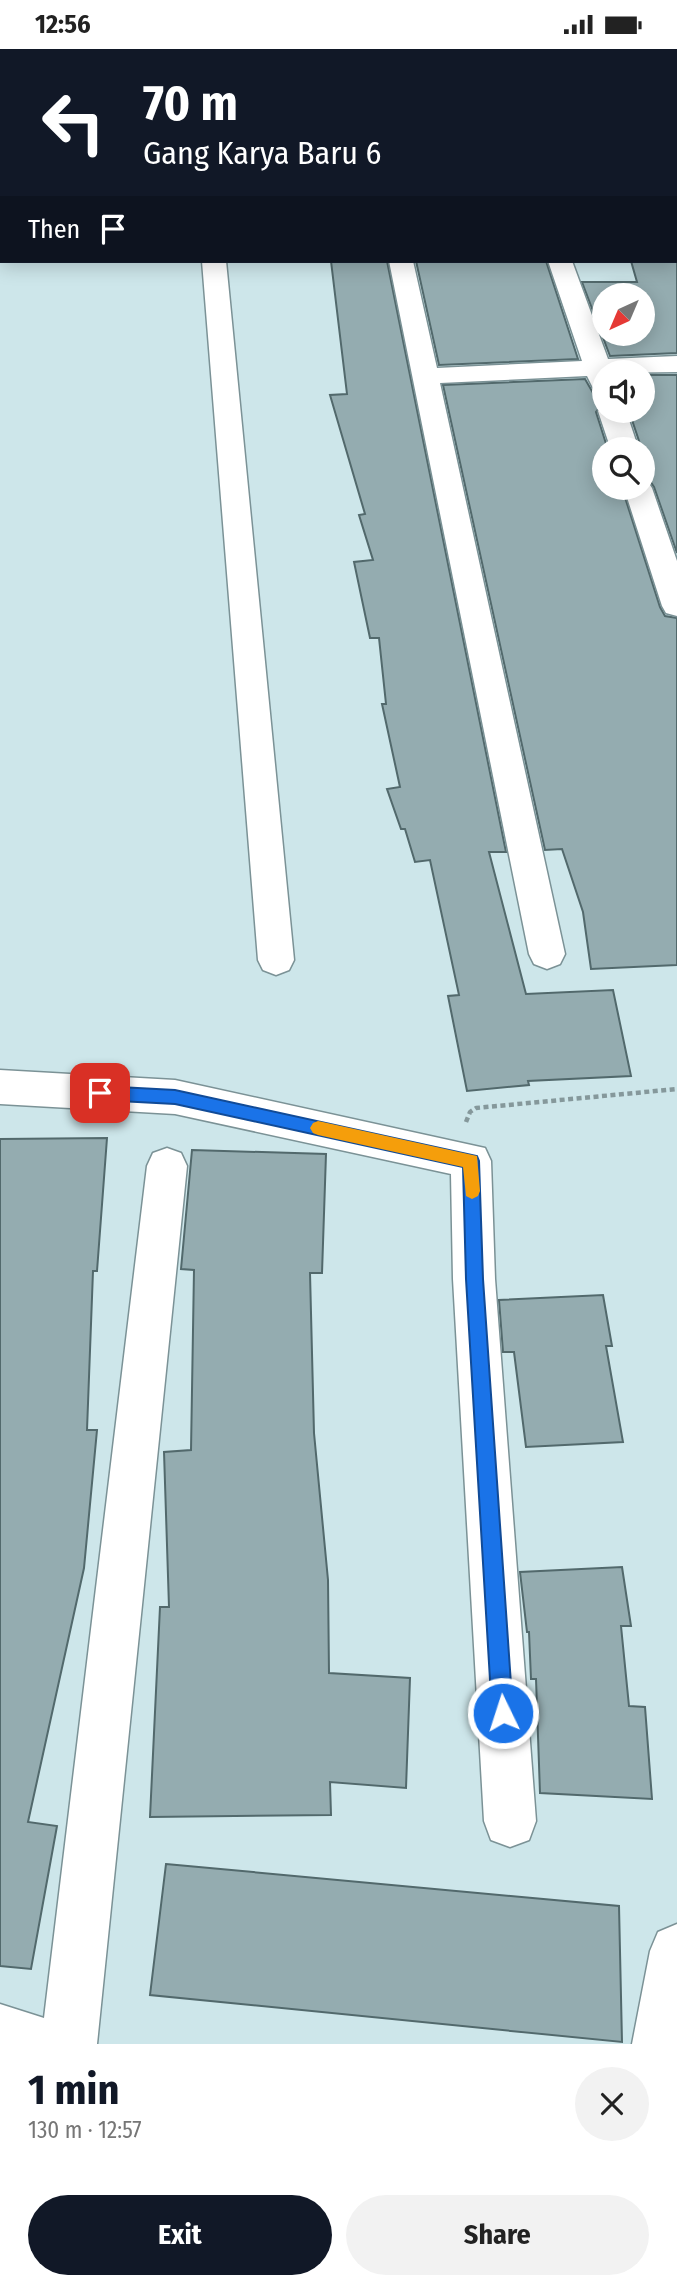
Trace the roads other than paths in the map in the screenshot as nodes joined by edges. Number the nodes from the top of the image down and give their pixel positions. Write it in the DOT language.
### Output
graph roads {
  1 [pos="214,263"];
  2 [pos="401,263"];
  3 [pos="562,263"];
  4 [pos="595,360"];
  5 [pos="677,365"];
  6 [pos="655,368"];
  7 [pos="426,376"];
  8 [pos="592,377"];
  9 [pos="642,500"];
  10 [pos="677,606"];
  11 [pos="547,954"];
  12 [pos="276,960"];
  13 [pos="0,1087"];
  14 [pos="167,1166"];
  15 [pos="510,1821"];
  16 [pos="677,1951"];
  17 [pos="0,2032"];
  18 [pos="39,2044"];
  19 [pos="69,2044"];
  20 [pos="660,2044"];
  1 -- 12 [label="street"];
  2 -- 7 [label="street"];
  3 -- 4 [label="street"];
  5 -- 6 [label="street"];
  7 -- 8 [label="street"];
  7 -- 11 [label="street"];
  9 -- 10 [label="street"];
  13 -- 15 [label="street"];
  14 -- 19 [label="street"];
  16 -- 20 [label="street"];
  17 -- 18 [label="street"];
}
